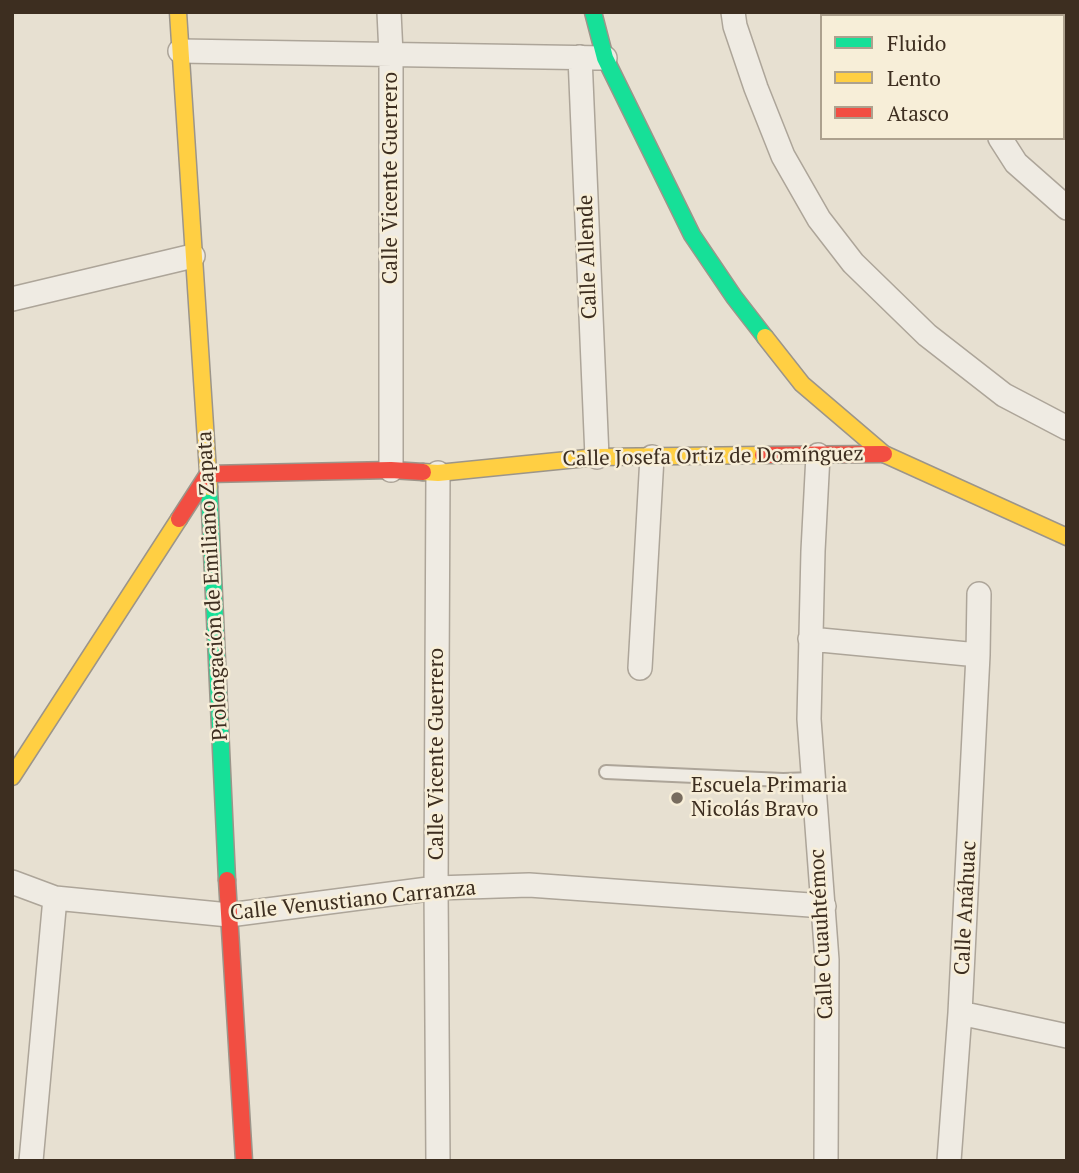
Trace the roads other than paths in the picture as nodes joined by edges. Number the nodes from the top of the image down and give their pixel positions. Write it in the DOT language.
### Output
graph roads {
  1 [pos="178,12"];
  2 [pos="389,12"];
  3 [pos="593,12"];
  4 [pos="733,12"];
  5 [pos="180,51"];
  6 [pos="391,54"];
  7 [pos="580,57"];
  8 [pos="605,58"];
  9 [pos="1001,140"];
  10 [pos="1067,208"];
  11 [pos="193,256"];
  12 [pos="12,299"];
  13 [pos="1067,428"];
  14 [pos="884,454"];
  15 [pos="818,455"];
  16 [pos="597,457"];
  17 [pos="652,457"];
  18 [pos="391,470"];
  19 [pos="438,473"];
  20 [pos="208,474"];
  21 [pos="1067,537"];
  22 [pos="979,594"];
  23 [pos="810,639"];
  24 [pos="978,656"];
  25 [pos="640,668"];
  26 [pos="20,756"];
  27 [pos="606,772"];
  28 [pos="12,777"];
  29 [pos="813,779"];
  30 [pos="12,883"];
  31 [pos="436,888"];
  32 [pos="55,898"];
  33 [pos="824,906"];
  34 [pos="229,915"];
  35 [pos="960,1013"];
  36 [pos="1067,1036"];
  37 [pos="31,1161"];
  38 [pos="244,1161"];
  39 [pos="438,1161"];
  40 [pos="826,1161"];
  41 [pos="949,1161"];
  1 -- 5 [label="street, Prolongación de Emiliano Zapata"];
  2 -- 6 [label="street, Calle Vicente Guerrero"];
  3 -- 8 [label="street"];
  4 -- 13 [label="street"];
  5 -- 6 [label="street"];
  5 -- 11 [label="street, Prolongación de Emiliano Zapata"];
  6 -- 7 [label="street"];
  6 -- 18 [label="street, Calle Vicente Guerrero"];
  7 -- 8 [label="street"];
  7 -- 16 [label="street, Calle Allende"];
  8 -- 14 [label="street"];
  9 -- 10 [label="street"];
  11 -- 12 [label="street"];
  11 -- 20 [label="street, Prolongación de Emiliano Zapata"];
  14 -- 15 [label="street, Calle Josefa Ortiz de Domínguez"];
  14 -- 21 [label="street"];
  15 -- 17 [label="street, Calle Josefa Ortiz de Domínguez"];
  15 -- 23 [label="street, Calle Cuauhtémoc"];
  16 -- 17 [label="street, Calle Josefa Ortiz de Domínguez"];
  16 -- 19 [label="street, Calle Josefa Ortiz de Domínguez"];
  17 -- 25 [label="street"];
  18 -- 19 [label="street, Calle Josefa Ortiz de Domínguez"];
  18 -- 20 [label="street, Calle Josefa Ortiz de Domínguez"];
  19 -- 31 [label="street, Calle Vicente Guerrero"];
  20 -- 26 [label="street"];
  20 -- 34 [label="street, Prolongación de Emiliano Zapata"];
  22 -- 24 [label="street, Calle Anáhuac"];
  23 -- 24 [label="street"];
  23 -- 29 [label="street, Calle Cuauhtémoc"];
  24 -- 35 [label="street, Calle Anáhuac"];
  26 -- 28 [label="street"];
  27 -- 29 [label="lane"];
  29 -- 33 [label="street, Calle Cuauhtémoc"];
  30 -- 32 [label="street, Calle Venustiano Carranza"];
  31 -- 33 [label="street, Calle Venustiano Carranza"];
  31 -- 34 [label="street, Calle Venustiano Carranza"];
  31 -- 39 [label="street, Calle Vicente Guerrero"];
  32 -- 34 [label="street, Calle Venustiano Carranza"];
  32 -- 37 [label="street"];
  33 -- 40 [label="street, Calle Cuauhtémoc"];
  34 -- 38 [label="street, Prolongación de Emiliano Zapata"];
  35 -- 36 [label="street"];
  35 -- 41 [label="street, Calle Anáhuac"];
}
